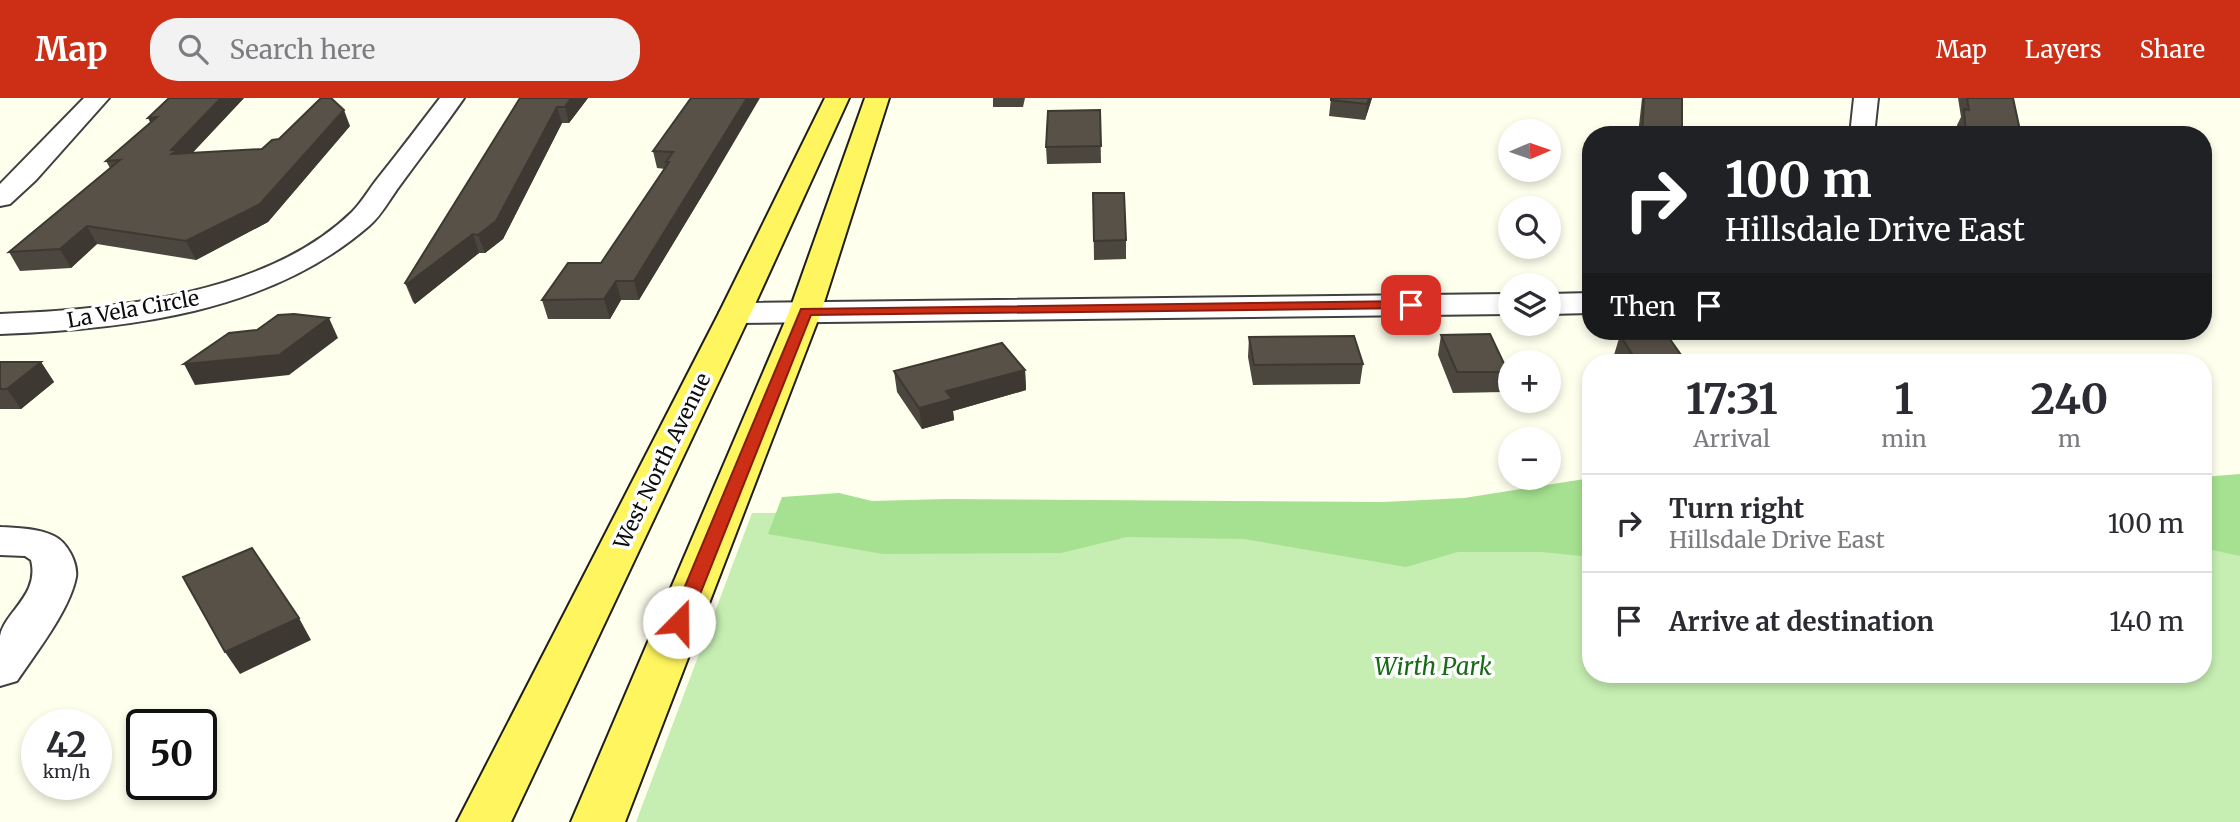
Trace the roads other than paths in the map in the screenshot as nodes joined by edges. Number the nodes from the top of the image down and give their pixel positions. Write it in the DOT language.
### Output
graph roads {
  1 [pos="97,98"];
  2 [pos="453,98"];
  3 [pos="837,98"];
  4 [pos="877,98"];
  5 [pos="1866,98"];
  6 [pos="1862,126"];
  7 [pos="0,198"];
  8 [pos="1582,303"];
  9 [pos="1498,304"];
  10 [pos="1561,304"];
  11 [pos="806,312"];
  12 [pos="735,313"];
  13 [pos="0,324"];
  14 [pos="0,541"];
  15 [pos="0,669"];
  16 [pos="484,822"];
  17 [pos="598,822"];
  1 -- 7 [label="street"];
  2 -- 13 [label="street, La Vela Circle"];
  3 -- 12 [label="main road, West North Avenue"];
  4 -- 11 [label="main road"];
  5 -- 6 [label="street"];
  8 -- 10 [label="street"];
  9 -- 11 [label="street"];
  11 -- 12 [label="street"];
  11 -- 17 [label="main road"];
  12 -- 16 [label="main road, West North Avenue"];
  14 -- 15 [label="street"];
}
